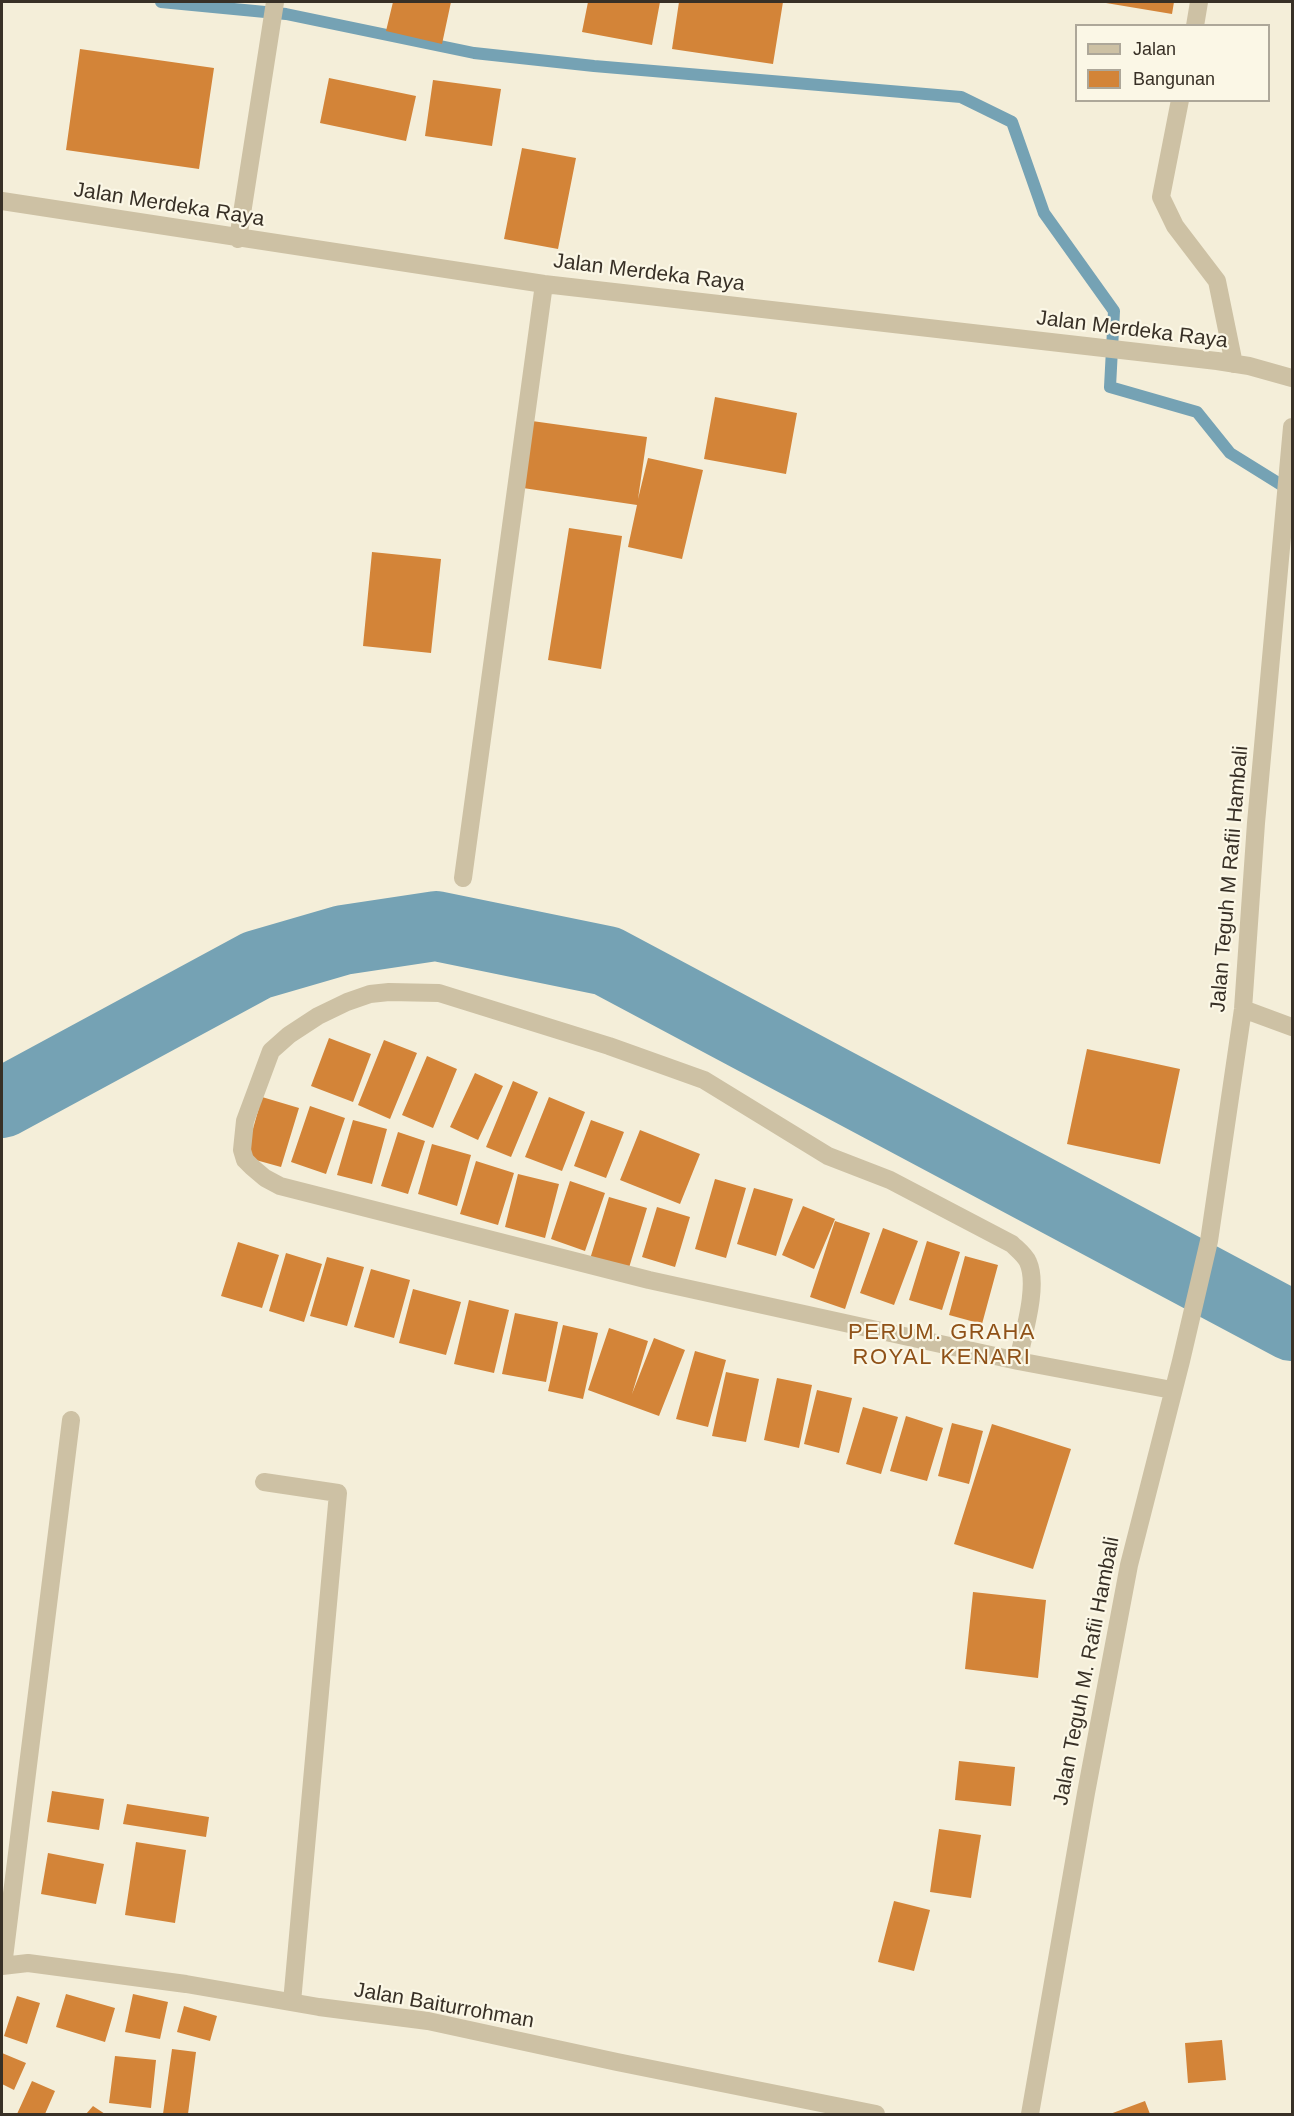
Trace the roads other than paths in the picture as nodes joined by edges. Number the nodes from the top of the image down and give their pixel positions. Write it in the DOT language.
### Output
graph roads {
  1 [pos="275,2"];
  2 [pos="1199,2"];
  3 [pos="1195,24"];
  4 [pos="1180,102"];
  5 [pos="2,201"];
  6 [pos="238,239"];
  7 [pos="544,284"];
  8 [pos="1225,362"];
  9 [pos="1293,378"];
  10 [pos="1293,426"];
  11 [pos="463,878"];
  12 [pos="1243,1009"];
  13 [pos="1293,1027"];
  14 [pos="1209,1241"];
  15 [pos="1018,1361"];
  16 [pos="1172,1390"];
  17 [pos="71,1420"];
  18 [pos="264,1482"];
  19 [pos="2,1966"];
  20 [pos="292,2002"];
  21 [pos="876,2115"];
  22 [pos="1030,2115"];
  1 -- 6 [label="street"];
  2 -- 3 [label="street"];
  4 -- 8 [label="street"];
  5 -- 6 [label="street, Jalan Merdeka Raya"];
  6 -- 7 [label="street, Jalan Merdeka Raya"];
  7 -- 8 [label="street, Jalan Merdeka Raya"];
  7 -- 11 [label="street"];
  8 -- 9 [label="street, Jalan Merdeka Raya"];
  10 -- 12 [label="street, Jalan Teguh M Rafii Hambali"];
  12 -- 13 [label="street"];
  12 -- 14 [label="street, Jalan Teguh M Rafii Hambali"];
  14 -- 16 [label="street, Jalan Teguh M. Rafii Hambali"];
  15 -- 15 [label="street"];
  15 -- 16 [label="street"];
  16 -- 22 [label="street, Jalan Teguh M. Rafii Hambali"];
  17 -- 19 [label="street"];
  18 -- 20 [label="street"];
  19 -- 20 [label="street, Jalan Baiturrohman"];
  20 -- 21 [label="street, Jalan Baiturrohman"];
}
